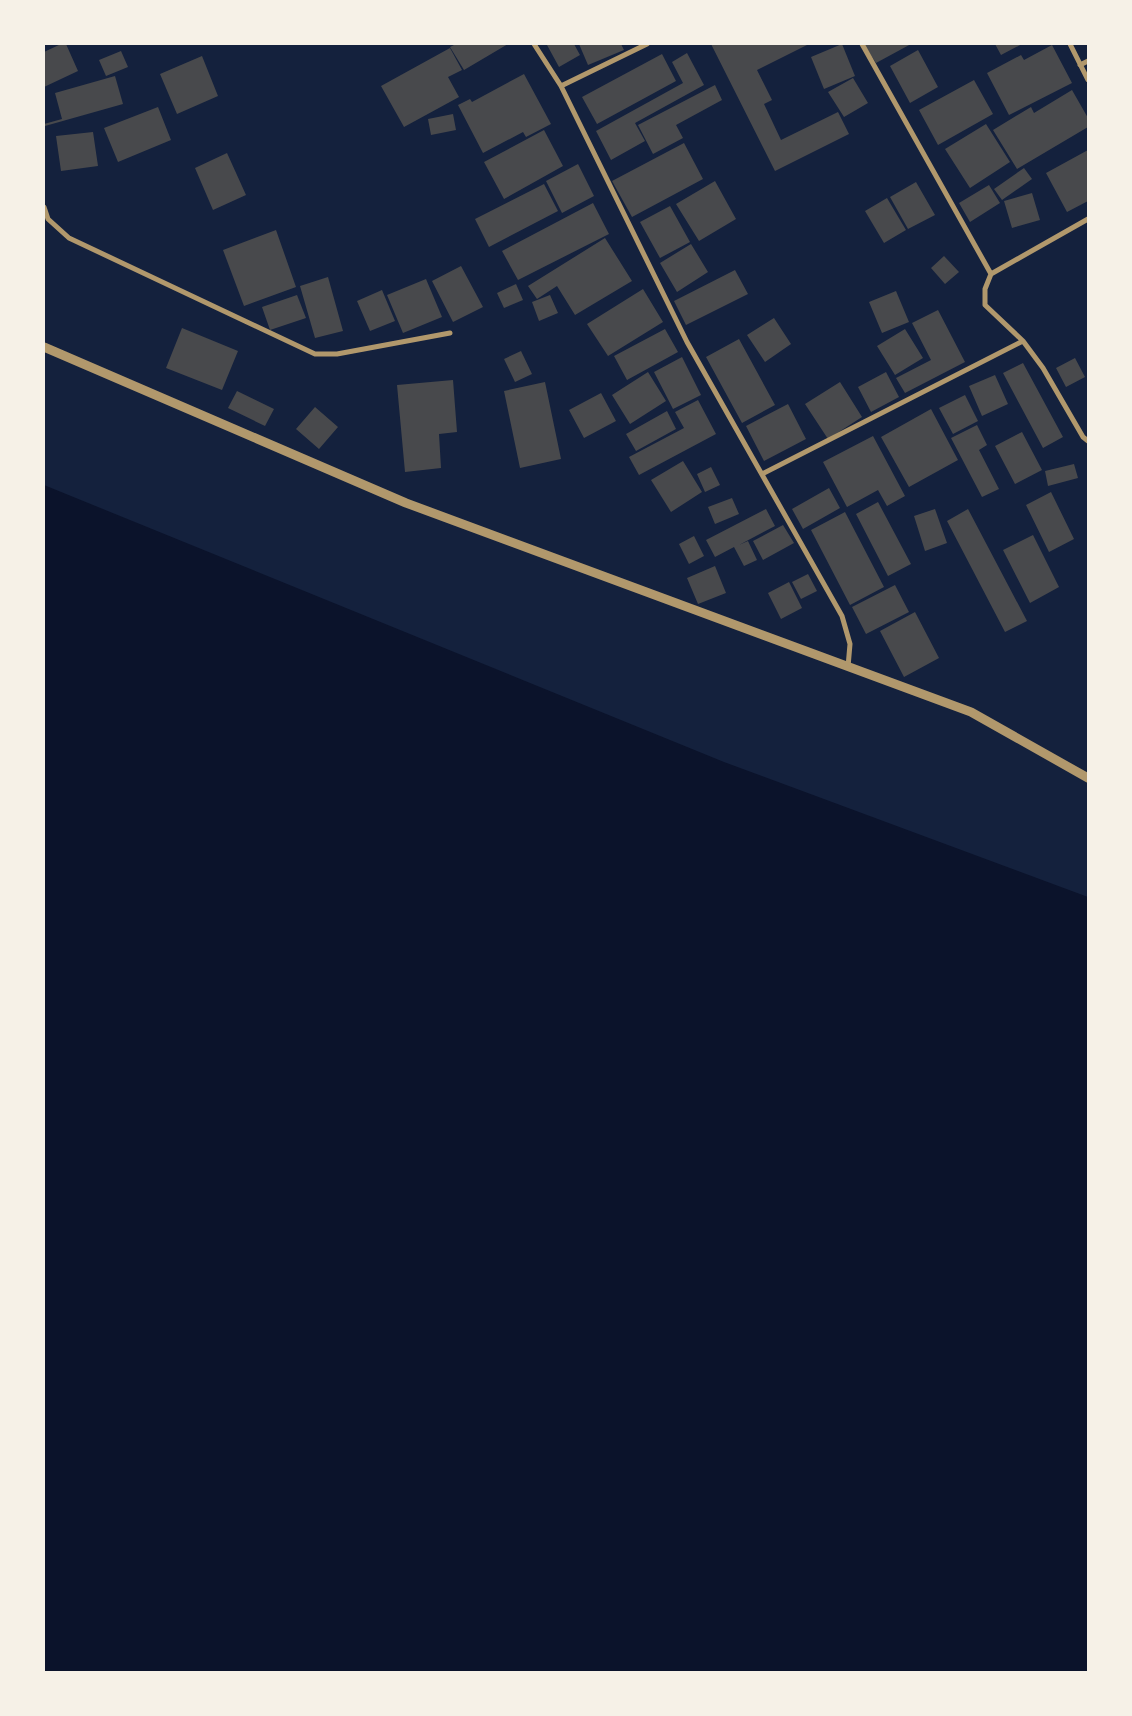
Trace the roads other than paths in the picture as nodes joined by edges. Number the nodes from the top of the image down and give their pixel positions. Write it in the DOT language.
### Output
graph roads {
  1 [pos="534,44"];
  2 [pos="646,44"];
  3 [pos="862,44"];
  4 [pos="1070,44"];
  5 [pos="1088,61"];
  6 [pos="1080,65"];
  7 [pos="1088,80"];
  8 [pos="562,86"];
  9 [pos="44,207"];
  10 [pos="1088,219"];
  11 [pos="991,274"];
  12 [pos="450,333"];
  13 [pos="1022,341"];
  14 [pos="44,347"];
  15 [pos="1088,441"];
  16 [pos="762,474"];
  17 [pos="848,667"];
  18 [pos="1088,778"];
  1 -- 8 [label="street"];
  2 -- 8 [label="street"];
  3 -- 11 [label="street"];
  4 -- 6 [label="street"];
  5 -- 6 [label="street"];
  6 -- 7 [label="street"];
  8 -- 16 [label="street"];
  9 -- 12 [label="street"];
  10 -- 11 [label="street"];
  11 -- 13 [label="street"];
  13 -- 15 [label="street"];
  13 -- 16 [label="street"];
  14 -- 17 [label="street"];
  16 -- 17 [label="street"];
  17 -- 18 [label="street"];
}
